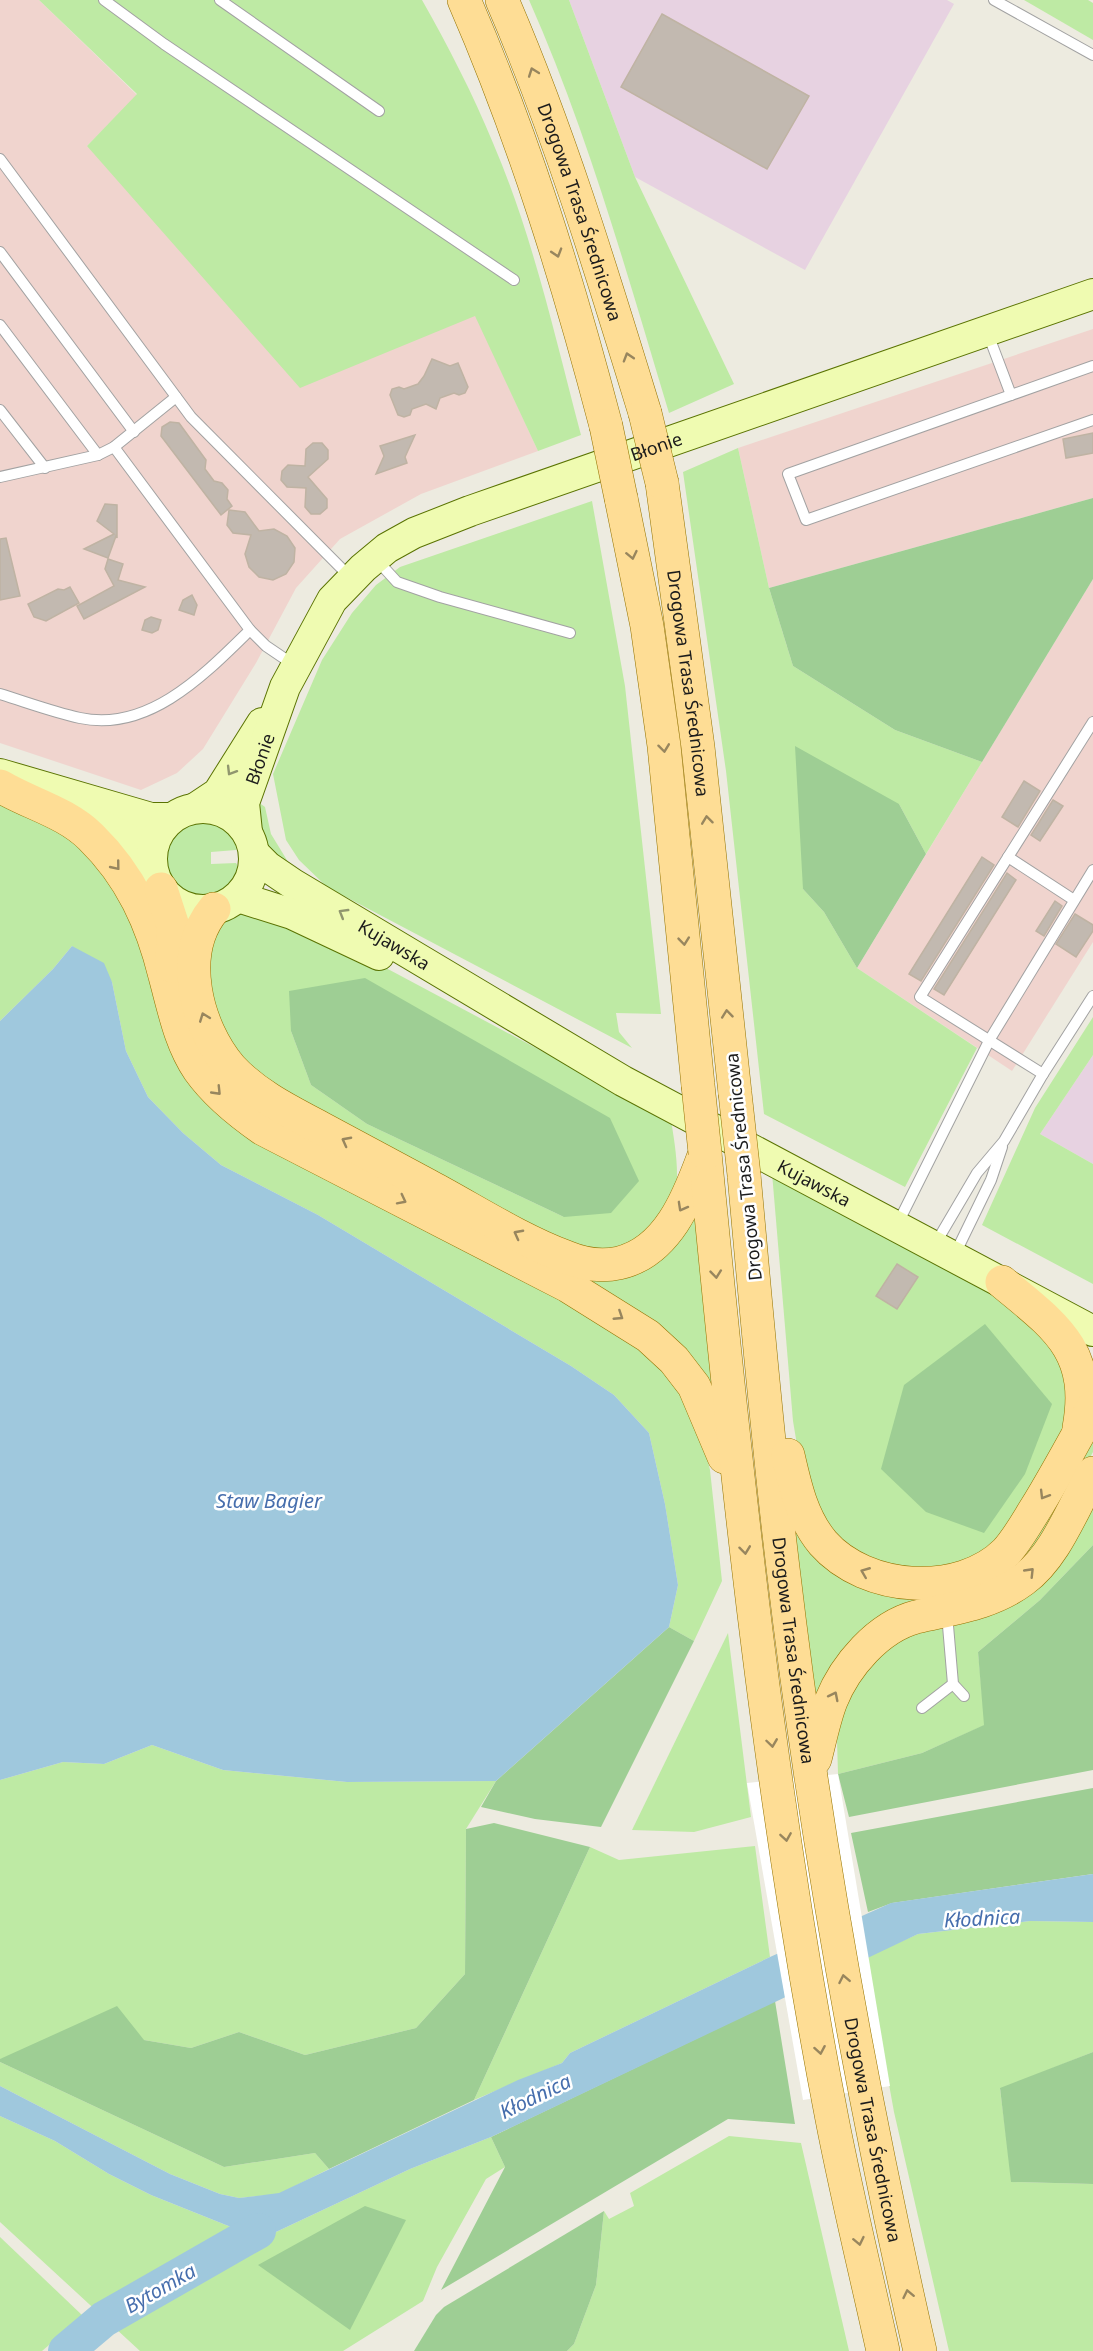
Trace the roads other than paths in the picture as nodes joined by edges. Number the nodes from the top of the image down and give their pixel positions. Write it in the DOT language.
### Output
graph roads {
  1 [pos="104,0"];
  2 [pos="220,0"];
  3 [pos="442,0"];
  4 [pos="464,0"];
  5 [pos="502,0"];
  6 [pos="993,0"];
  7 [pos="1093,55"];
  8 [pos="379,111"];
  9 [pos="0,159"];
  10 [pos="540,198"];
  11 [pos="0,252"];
  12 [pos="514,280"];
  13 [pos="1093,294"];
  14 [pos="0,325"];
  15 [pos="987,330"];
  16 [pos="1093,366"];
  17 [pos="1011,395"];
  18 [pos="176,398"];
  19 [pos="0,410"];
  20 [pos="1093,420"];
  21 [pos="134,432"];
  22 [pos="114,447"];
  23 [pos="98,455"];
  24 [pos="45,468"];
  25 [pos="0,477"];
  26 [pos="375,557"];
  27 [pos="351,578"];
  28 [pos="250,630"];
  29 [pos="570,633"];
  30 [pos="290,677"];
  31 [pos="0,694"];
  32 [pos="1093,722"];
  33 [pos="9,781"];
  34 [pos="184,813"];
  35 [pos="251,843"];
  36 [pos="1008,857"];
  37 [pos="1093,870"];
  38 [pos="157,876"];
  39 [pos="1074,900"];
  40 [pos="226,903"];
  41 [pos="1093,996"];
  42 [pos="176,1024"];
  43 [pos="536,1031"];
  44 [pos="990,1039"];
  45 [pos="1043,1074"];
  46 [pos="1004,1141"];
  47 [pos="705,1153"];
  48 [pos="897,1225"];
  49 [pos="944,1251"];
  50 [pos="1002,1282"];
  51 [pos="1093,1331"];
  52 [pos="760,1339"];
  53 [pos="1093,1407"];
  54 [pos="1073,1444"];
  55 [pos="1093,1473"];
  56 [pos="738,1492"];
  57 [pos="947,1611"];
  58 [pos="953,1684"];
  59 [pos="964,1696"];
  60 [pos="922,1708"];
  61 [pos="811,1772"];
  62 [pos="883,2351"];
  63 [pos="920,2351"];
  1 -- 12 [label="lane"];
  2 -- 8 [label="lane"];
  3 -- 10 [label="main road"];
  4 -- 10 [label="main road, Drogowa Trasa Średnicowa"];
  52 -- 5 [label="main road, Drogowa Trasa Średnicowa, one-way, bridge"];
  6 -- 7 [label="lane"];
  9 -- 18 [label="lane"];
  10 -- 47 [label="main road, Drogowa Trasa Średnicowa, one-way, bridge"];
  11 -- 21 [label="lane"];
  13 -- 15 [label="street, Błonie"];
  14 -- 23 [label="lane"];
  15 -- 17 [label="lane"];
  15 -- 26 [label="street, Błonie"];
  16 -- 17 [label="lane"];
  17 -- 20 [label="lane"];
  18 -- 21 [label="lane"];
  18 -- 27 [label="lane"];
  19 -- 24 [label="lane"];
  21 -- 22 [label="lane"];
  22 -- 23 [label="lane"];
  22 -- 28 [label="lane"];
  23 -- 24 [label="lane"];
  24 -- 25 [label="lane"];
  26 -- 27 [label="street, Błonie"];
  26 -- 29 [label="lane"];
  27 -- 30 [label="street, Błonie"];
  28 -- 30 [label="lane"];
  28 -- 31 [label="lane"];
  30 -- 34 [label="street, Błonie, one-way"];
  30 -- 35 [label="street, Błonie"];
  32 -- 36 [label="lane"];
  33 -- 34 [label="street"];
  33 -- 38 [label="street"];
  33 -- 42 [label="main road, one-way"];
  34 -- 35 [label="street"];
  34 -- 38 [label="street"];
  35 -- 40 [label="street"];
  43 -- 35 [label="street, Kujawska, one-way"];
  36 -- 39 [label="lane"];
  36 -- 44 [label="lane"];
  37 -- 39 [label="lane"];
  38 -- 40 [label="street"];
  38 -- 42 [label="main road"];
  39 -- 44 [label="lane"];
  40 -- 43 [label="street, Kujawska"];
  47 -- 40 [label="main road, one-way"];
  41 -- 45 [label="lane"];
  42 -- 56 [label="main road, one-way"];
  43 -- 48 [label="street, Kujawska"];
  44 -- 45 [label="lane"];
  44 -- 48 [label="lane"];
  45 -- 46 [label="lane"];
  46 -- 49 [label="lane"];
  46 -- 49 [label="lane"];
  47 -- 56 [label="main road, Drogowa Trasa Średnicowa, one-way"];
  48 -- 49 [label="street, Kujawska"];
  49 -- 50 [label="street, Kujawska"];
  50 -- 51 [label="street, Kujawska"];
  50 -- 54 [label="main road"];
  54 -- 52 [label="main road, one-way"];
  52 -- 61 [label="main road, Drogowa Trasa Średnicowa"];
  53 -- 54 [label="main road"];
  57 -- 55 [label="main road, one-way"];
  56 -- 62 [label="main road, Drogowa Trasa Średnicowa, one-way"];
  57 -- 58 [label="lane"];
  61 -- 57 [label="main road, one-way"];
  58 -- 59 [label="lane"];
  58 -- 60 [label="lane"];
  63 -- 61 [label="main road, Drogowa Trasa Średnicowa, one-way"];
}
